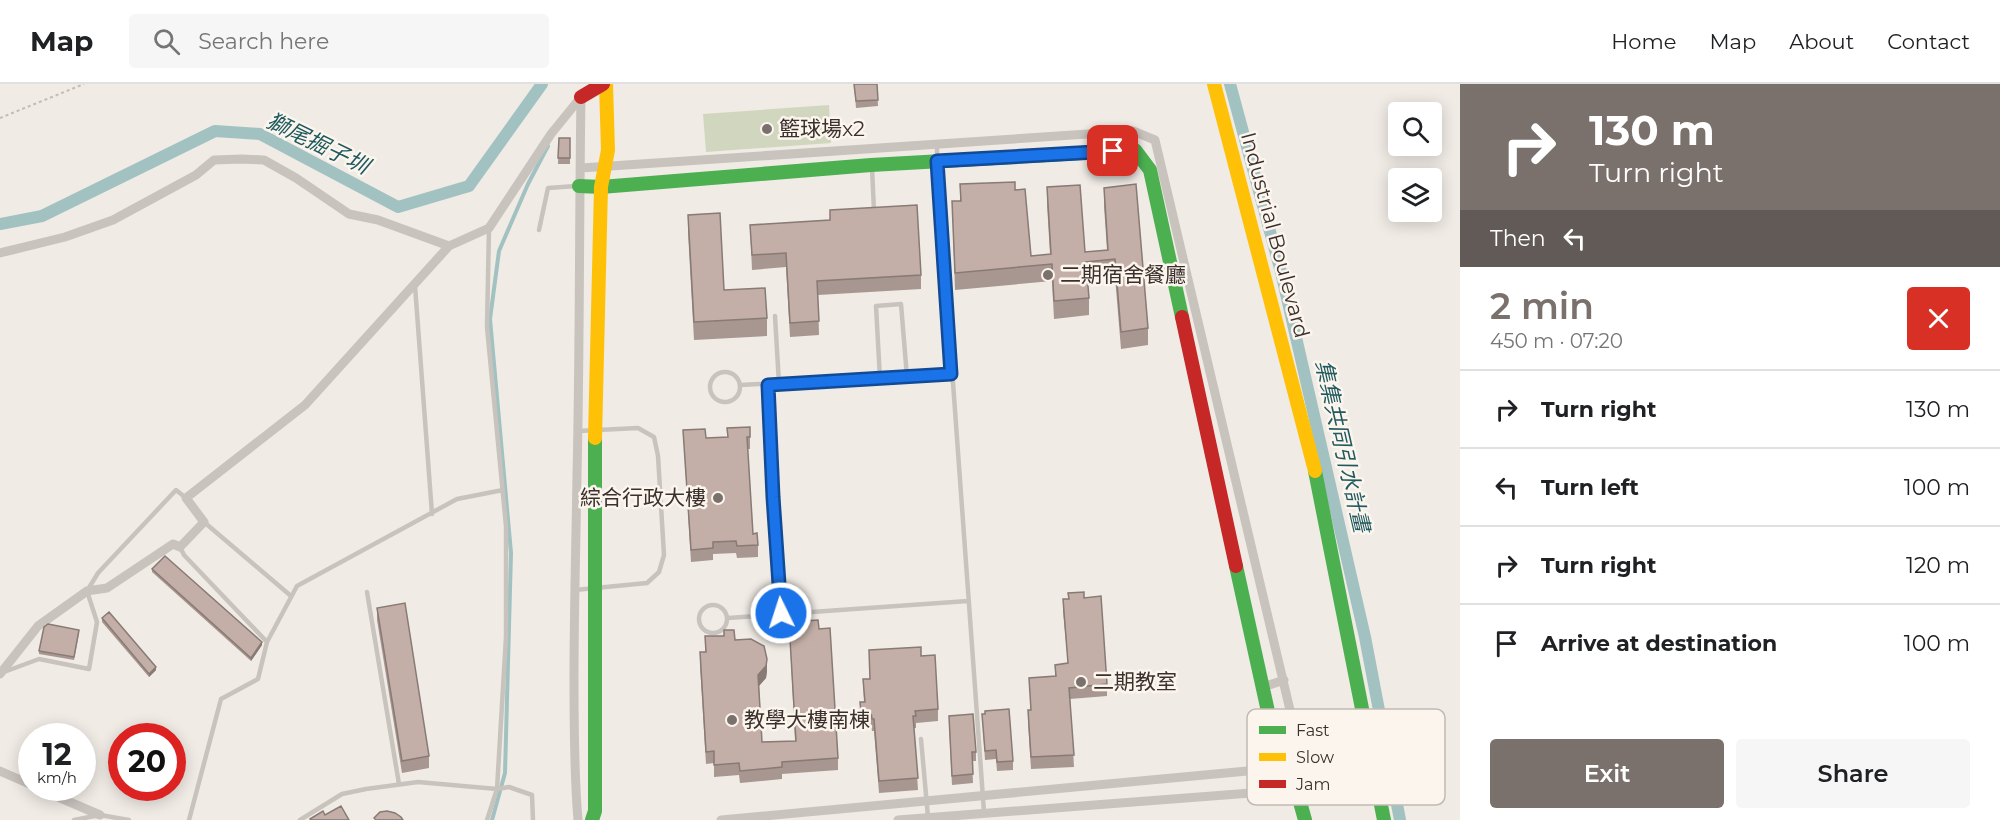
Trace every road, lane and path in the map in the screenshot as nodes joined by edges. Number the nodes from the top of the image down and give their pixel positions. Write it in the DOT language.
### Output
graph roads {
  1 [pos="84,84"];
  2 [pos="604,84"];
  3 [pos="1214,84"];
  4 [pos="584,90"];
  5 [pos="0,118"];
  6 [pos="937,145"];
  7 [pos="937,161"];
  8 [pos="871,165"];
  9 [pos="604,167"];
  10 [pos="581,168"];
  11 [pos="579,186"];
  12 [pos="601,187"];
  13 [pos="874,211"];
  14 [pos="489,228"];
  15 [pos="538,230"];
  16 [pos="449,246"];
  17 [pos="0,253"];
  18 [pos="415,284"];
  19 [pos="775,316"];
  20 [pos="951,374"];
  21 [pos="907,377"];
  22 [pos="880,379"];
  23 [pos="779,384"];
  24 [pos="740,385"];
  25 [pos="768,385"];
  26 [pos="1217,402"];
  27 [pos="1202,407"];
  28 [pos="595,430"];
  29 [pos="578,431"];
  30 [pos="503,490"];
  31 [pos="186,498"];
  32 [pos="432,514"];
  33 [pos="204,522"];
  34 [pos="1248,525"];
  35 [pos="1229,532"];
  36 [pos="180,548"];
  37 [pos="594,589"];
  38 [pos="574,590"];
  39 [pos="87,591"];
  40 [pos="367,592"];
  41 [pos="291,596"];
  42 [pos="968,602"];
  43 [pos="781,613"];
  44 [pos="728,618"];
  45 [pos="267,642"];
  46 [pos="1,674"];
  47 [pos="1284,680"];
  48 [pos="1263,687"];
  49 [pos="1268,709"];
  50 [pos="1290,709"];
  51 [pos="1362,709"];
  52 [pos="921,739"];
  53 [pos="0,771"];
  54 [pos="1247,771"];
  55 [pos="18,779"];
  56 [pos="399,784"];
  57 [pos="497,789"];
  58 [pos="1247,793"];
  59 [pos="983,795"];
  60 [pos="926,800"];
  61 [pos="67,801"];
  62 [pos="1301,805"];
  63 [pos="1381,805"];
  64 [pos="984,813"];
  65 [pos="100,815"];
  66 [pos="928,819"];
  67 [pos="74,820"];
  68 [pos="129,820"];
  69 [pos="189,820"];
  70 [pos="300,820"];
  71 [pos="487,820"];
  72 [pos="533,820"];
  73 [pos="578,820"];
  74 [pos="592,820"];
  75 [pos="721,820"];
  76 [pos="898,820"];
  77 [pos="1305,820"];
  78 [pos="1384,820"];
  1 -- 5 [label="path"];
  2 -- 4 [label="street"];
  2 -- 9 [label="street"];
  3 -- 51 [label="street, Industrial Boulevard"];
  4 -- 10 [label="street"];
  4 -- 14 [label="street"];
  6 -- 7 [label="lane"];
  6 -- 9 [label="street"];
  6 -- 26 [label="street"];
  7 -- 8 [label="street"];
  7 -- 20 [label="lane"];
  7 -- 27 [label="street"];
  8 -- 12 [label="street"];
  8 -- 13 [label="lane"];
  9 -- 10 [label="street"];
  9 -- 12 [label="street"];
  10 -- 11 [label="street"];
  11 -- 12 [label="street"];
  11 -- 15 [label="lane"];
  11 -- 29 [label="street"];
  12 -- 28 [label="street"];
  14 -- 16 [label="street"];
  14 -- 30 [label="lane"];
  16 -- 17 [label="street"];
  16 -- 18 [label="street"];
  18 -- 31 [label="street"];
  18 -- 32 [label="lane"];
  19 -- 23 [label="lane"];
  20 -- 21 [label="lane"];
  20 -- 42 [label="lane"];
  21 -- 22 [label="lane"];
  21 -- 22 [label="lane"];
  22 -- 23 [label="lane"];
  23 -- 25 [label="lane"];
  24 -- 24 [label="lane"];
  24 -- 25 [label="lane"];
  25 -- 43 [label="lane"];
  26 -- 27 [label="street"];
  26 -- 34 [label="street"];
  27 -- 35 [label="street"];
  28 -- 29 [label="lane"];
  28 -- 37 [label="street"];
  28 -- 37 [label="lane"];
  29 -- 38 [label="street"];
  30 -- 32 [label="lane"];
  30 -- 57 [label="lane"];
  31 -- 33 [label="street"];
  31 -- 39 [label="lane"];
  32 -- 41 [label="lane"];
  33 -- 36 [label="street"];
  33 -- 41 [label="lane"];
  34 -- 35 [label="street"];
  34 -- 47 [label="street"];
  35 -- 48 [label="street"];
  36 -- 39 [label="street"];
  36 -- 45 [label="lane"];
  37 -- 38 [label="lane"];
  37 -- 74 [label="street"];
  38 -- 73 [label="street"];
  39 -- 46 [label="street"];
  39 -- 46 [label="lane"];
  40 -- 56 [label="lane"];
  41 -- 45 [label="lane"];
  42 -- 43 [label="lane"];
  42 -- 59 [label="lane"];
  43 -- 44 [label="lane"];
  44 -- 44 [label="lane"];
  45 -- 69 [label="lane"];
  47 -- 48 [label="street"];
  47 -- 50 [label="street"];
  48 -- 49 [label="street"];
  52 -- 60 [label="lane"];
  53 -- 55 [label="street"];
  54 -- 59 [label="street"];
  56 -- 57 [label="lane"];
  56 -- 70 [label="lane"];
  57 -- 71 [label="lane"];
  57 -- 72 [label="lane"];
  58 -- 64 [label="street"];
  59 -- 60 [label="street"];
  59 -- 64 [label="lane"];
  60 -- 66 [label="lane"];
  60 -- 75 [label="street"];
  61 -- 65 [label="street"];
  62 -- 77 [label="street"];
  63 -- 78 [label="street, Industrial Boulevard"];
  64 -- 66 [label="street"];
  65 -- 67 [label="lane"];
  65 -- 68 [label="lane"];
  66 -- 76 [label="street"];
}
